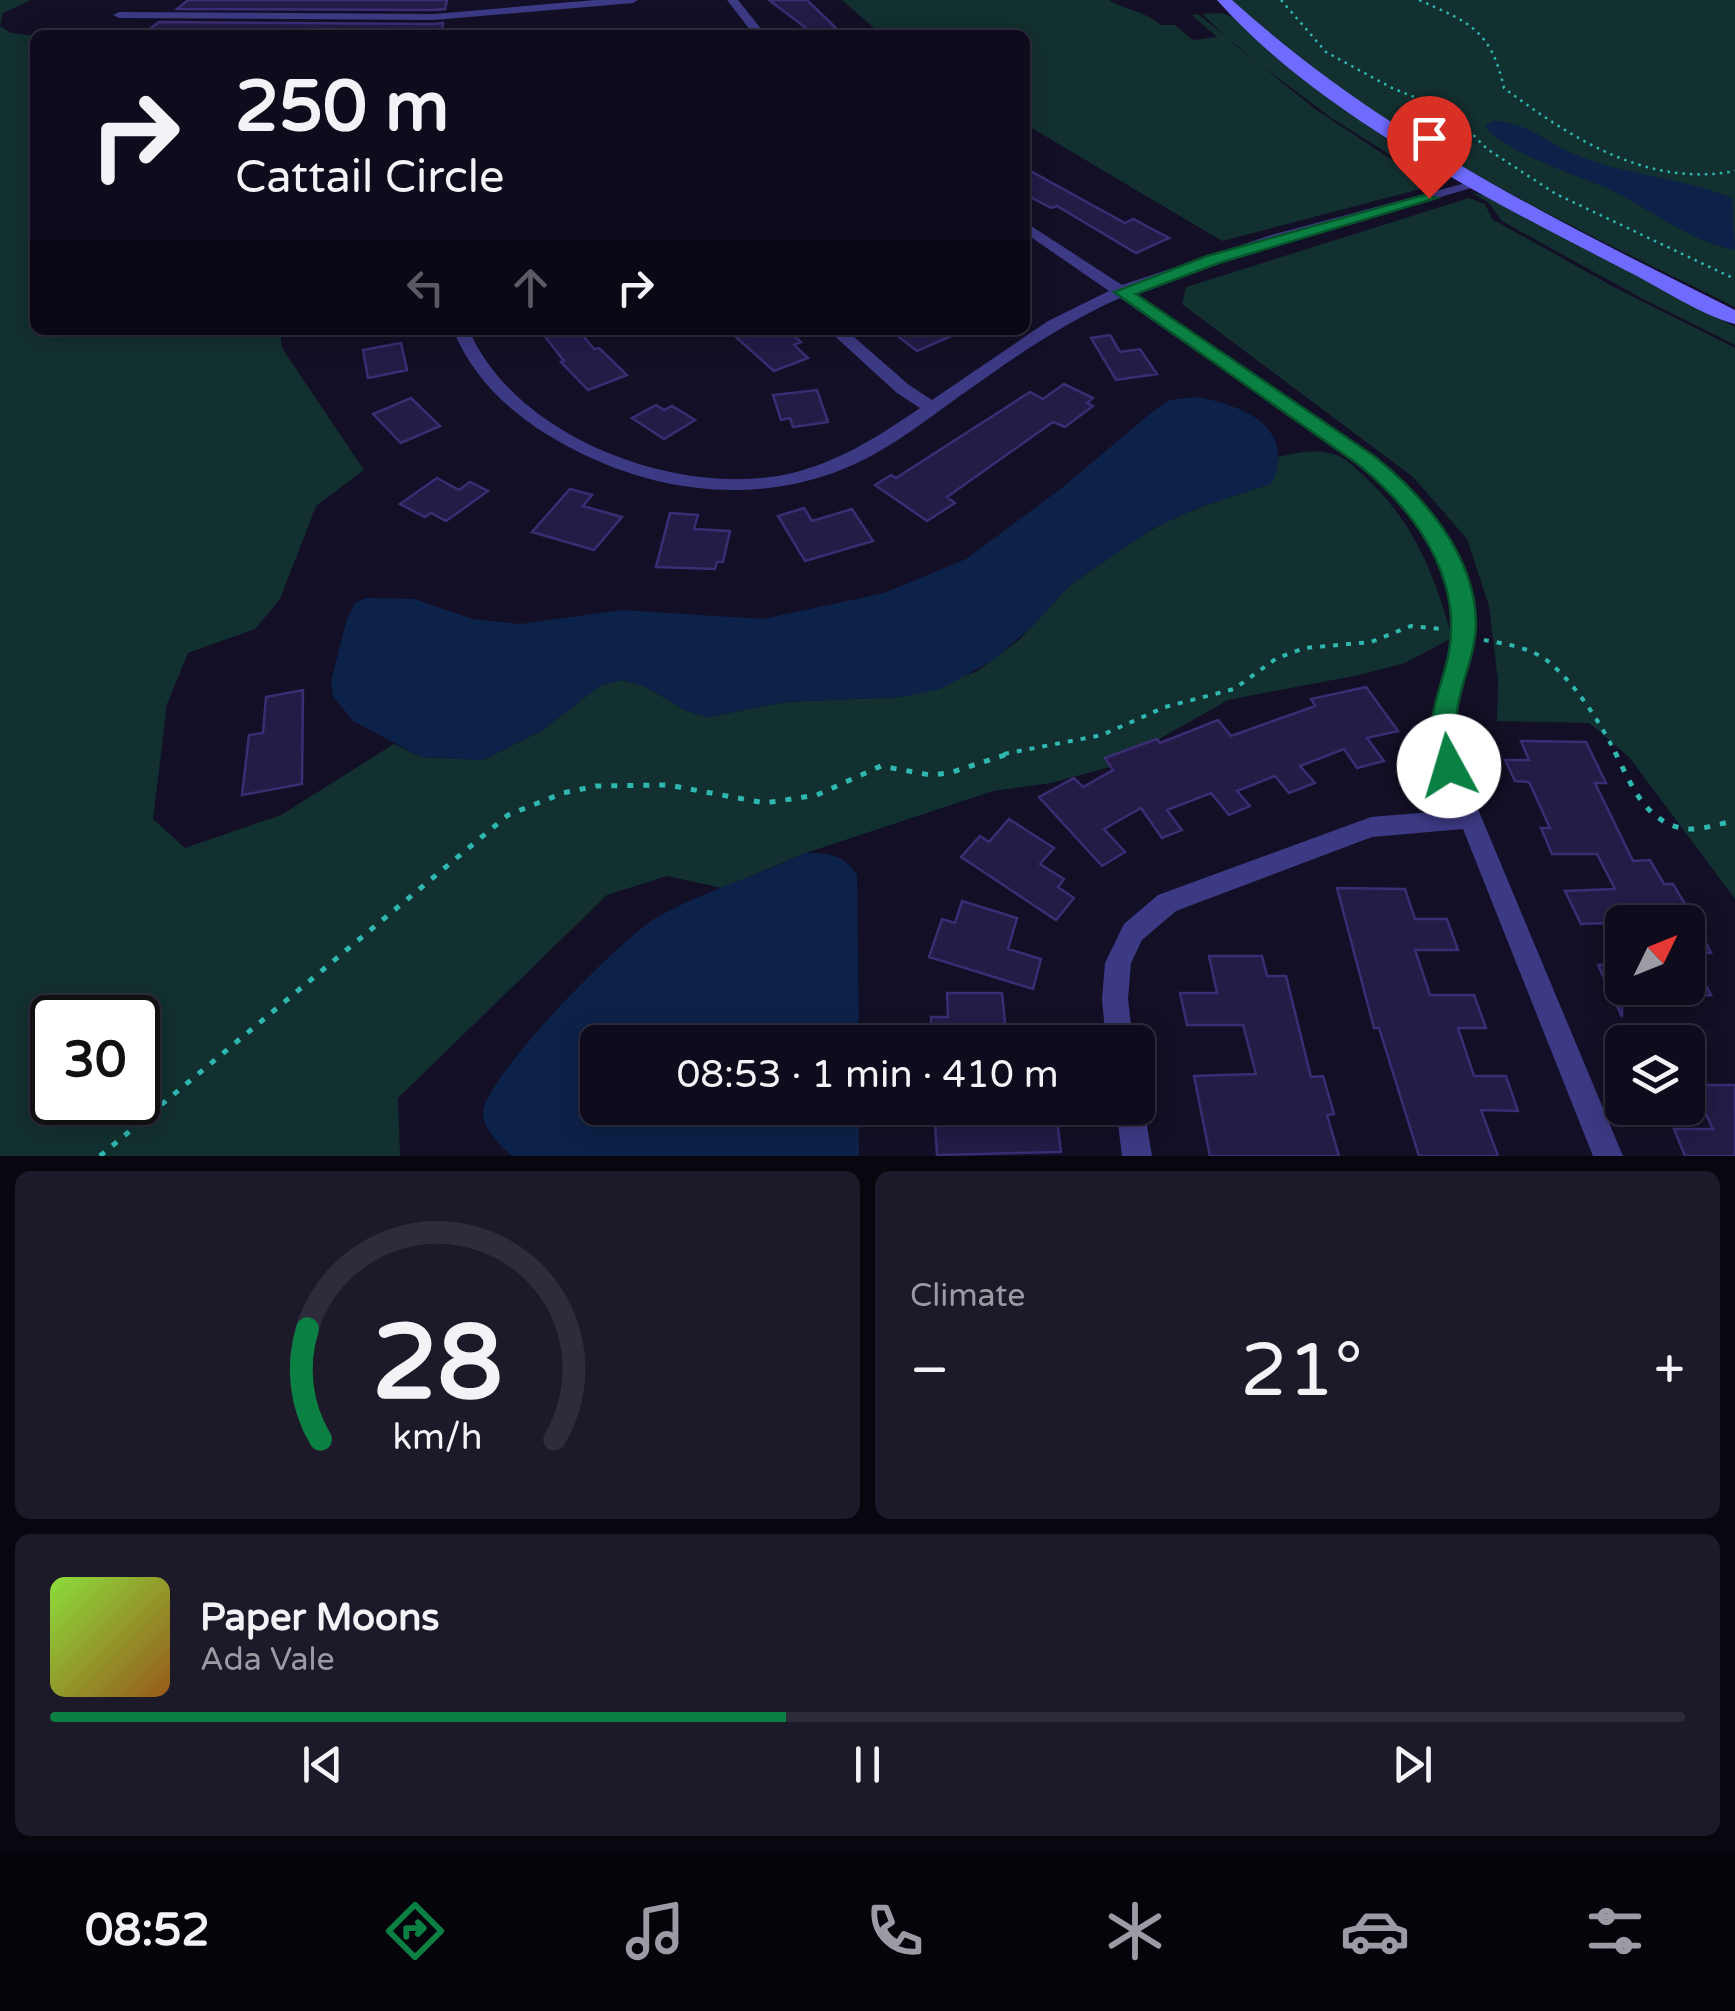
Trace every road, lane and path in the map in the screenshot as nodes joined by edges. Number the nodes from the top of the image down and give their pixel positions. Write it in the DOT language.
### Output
graph roads {
  1 [pos="634,0"];
  2 [pos="732,0"];
  3 [pos="1224,0"];
  4 [pos="1281,0"];
  5 [pos="1418,0"];
  6 [pos="119,16"];
  7 [pos="756,30"];
  8 [pos="1735,171"];
  9 [pos="1482,183"];
  10 [pos="1030,229"];
  11 [pos="1735,279"];
  12 [pos="1122,292"];
  13 [pos="1735,318"];
  14 [pos="463,335"];
  15 [pos="842,335"];
  16 [pos="931,407"];
  17 [pos="1462,635"];
  18 [pos="1469,818"];
  19 [pos="1735,821"];
  20 [pos="1117,1025"];
  21 [pos="1132,1125"];
  22 [pos="100,1156"];
  23 [pos="1137,1156"];
  24 [pos="1608,1156"];
  1 -- 6 [label="street"];
  2 -- 7 [label="street"];
  3 -- 9 [label="street"];
  4 -- 11 [label="path"];
  5 -- 8 [label="path"];
  9 -- 12 [label="street"];
  9 -- 13 [label="street"];
  10 -- 12 [label="street"];
  12 -- 16 [label="street"];
  12 -- 17 [label="street"];
  14 -- 16 [label="street"];
  15 -- 16 [label="street"];
  17 -- 18 [label="street"];
  17 -- 19 [label="path"];
  17 -- 22 [label="path"];
  18 -- 20 [label="street"];
  18 -- 24 [label="street"];
  21 -- 23 [label="street"];
}
